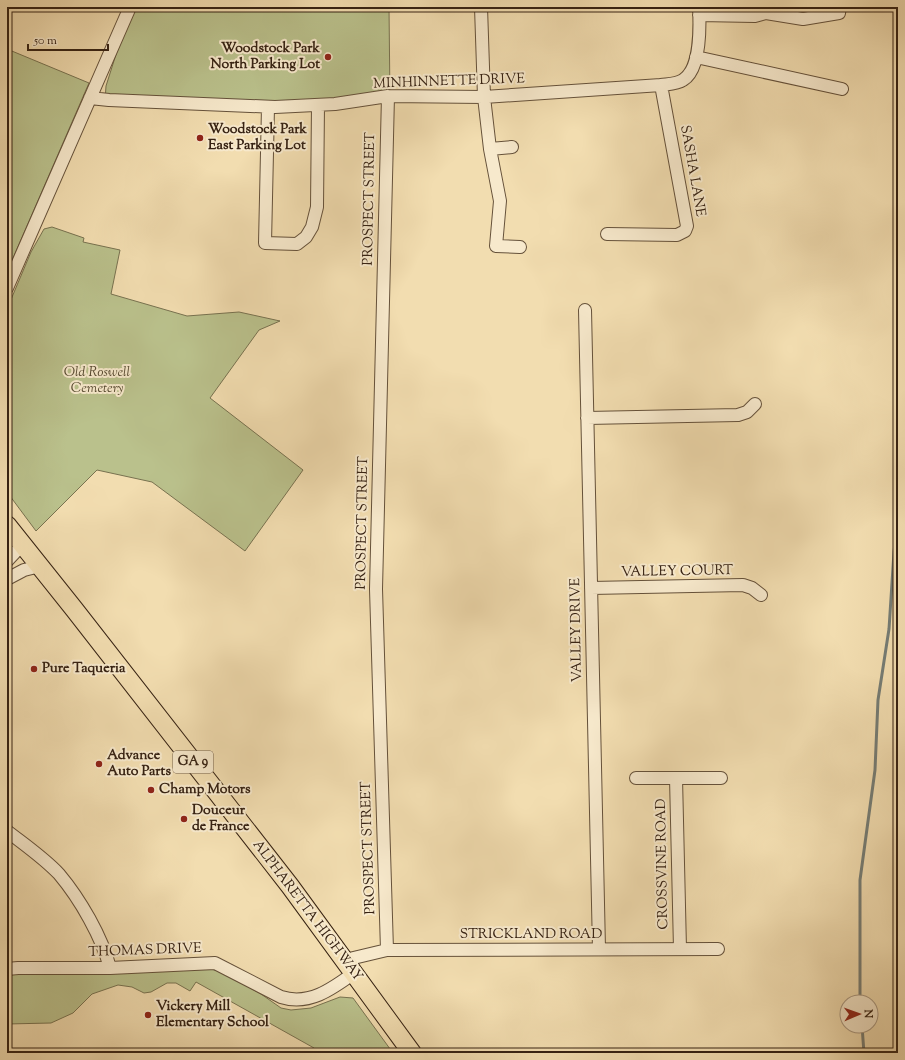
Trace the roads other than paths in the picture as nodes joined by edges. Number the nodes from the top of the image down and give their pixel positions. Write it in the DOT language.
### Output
graph roads {
  1 [pos="130,7"];
  2 [pos="481,7"];
  3 [pos="840,7"];
  4 [pos="766,10"];
  5 [pos="699,11"];
  6 [pos="696,57"];
  7 [pos="662,85"];
  8 [pos="842,89"];
  9 [pos="388,96"];
  10 [pos="484,97"];
  11 [pos="90,98"];
  12 [pos="318,105"];
  13 [pos="268,107"];
  14 [pos="512,148"];
  15 [pos="490,149"];
  16 [pos="607,234"];
  17 [pos="520,247"];
  18 [pos="7,288"];
  19 [pos="585,310"];
  20 [pos="755,404"];
  21 [pos="587,418"];
  22 [pos="7,525"];
  23 [pos="22,545"];
  24 [pos="7,561"];
  25 [pos="40,566"];
  26 [pos="7,579"];
  27 [pos="591,588"];
  28 [pos="761,595"];
  29 [pos="636,778"];
  30 [pos="676,778"];
  31 [pos="721,778"];
  32 [pos="7,831"];
  33 [pos="599,949"];
  34 [pos="680,949"];
  35 [pos="718,949"];
  36 [pos="387,950"];
  37 [pos="349,966"];
  38 [pos="12,968"];
  39 [pos="110,968"];
  40 [pos="412,1053"];
  1 -- 11 [label="street"];
  2 -- 10 [label="street"];
  3 -- 4 [label="street"];
  4 -- 5 [label="street"];
  5 -- 6 [label="street, MINHINNETTE DRIVE"];
  6 -- 7 [label="street, MINHINNETTE DRIVE"];
  6 -- 8 [label="street"];
  7 -- 10 [label="street, MINHINNETTE DRIVE"];
  7 -- 16 [label="street, SASHA LANE"];
  9 -- 10 [label="street, MINHINNETTE DRIVE"];
  9 -- 12 [label="street, MINHINNETTE DRIVE"];
  9 -- 36 [label="street, PROSPECT STREET"];
  10 -- 15 [label="street"];
  11 -- 13 [label="street, MINHINNETTE DRIVE"];
  11 -- 18 [label="street"];
  12 -- 13 [label="street, MINHINNETTE DRIVE"];
  12 -- 13 [label="street"];
  14 -- 15 [label="street"];
  15 -- 17 [label="street"];
  19 -- 21 [label="street, VALLEY DRIVE"];
  20 -- 21 [label="street"];
  21 -- 27 [label="street, VALLEY DRIVE"];
  22 -- 23 [label="highway, ALPHARETTA HIGHWAY / GA 9"];
  23 -- 24 [label="street"];
  23 -- 25 [label="highway, ALPHARETTA HIGHWAY / GA 9"];
  25 -- 26 [label="street"];
  25 -- 37 [label="highway, ALPHARETTA HIGHWAY / GA 9"];
  27 -- 28 [label="street, VALLEY COURT"];
  27 -- 33 [label="street, VALLEY DRIVE"];
  29 -- 30 [label="street"];
  30 -- 31 [label="street"];
  30 -- 34 [label="street, CROSSVINE ROAD"];
  32 -- 39 [label="street"];
  33 -- 34 [label="street, STRICKLAND ROAD"];
  33 -- 36 [label="street, STRICKLAND ROAD"];
  34 -- 35 [label="street, STRICKLAND ROAD"];
  36 -- 37 [label="street, STRICKLAND ROAD"];
  37 -- 39 [label="street, THOMAS DRIVE"];
  37 -- 40 [label="highway, ALPHARETTA HIGHWAY / GA 9"];
  38 -- 39 [label="street, THOMAS DRIVE"];
}
